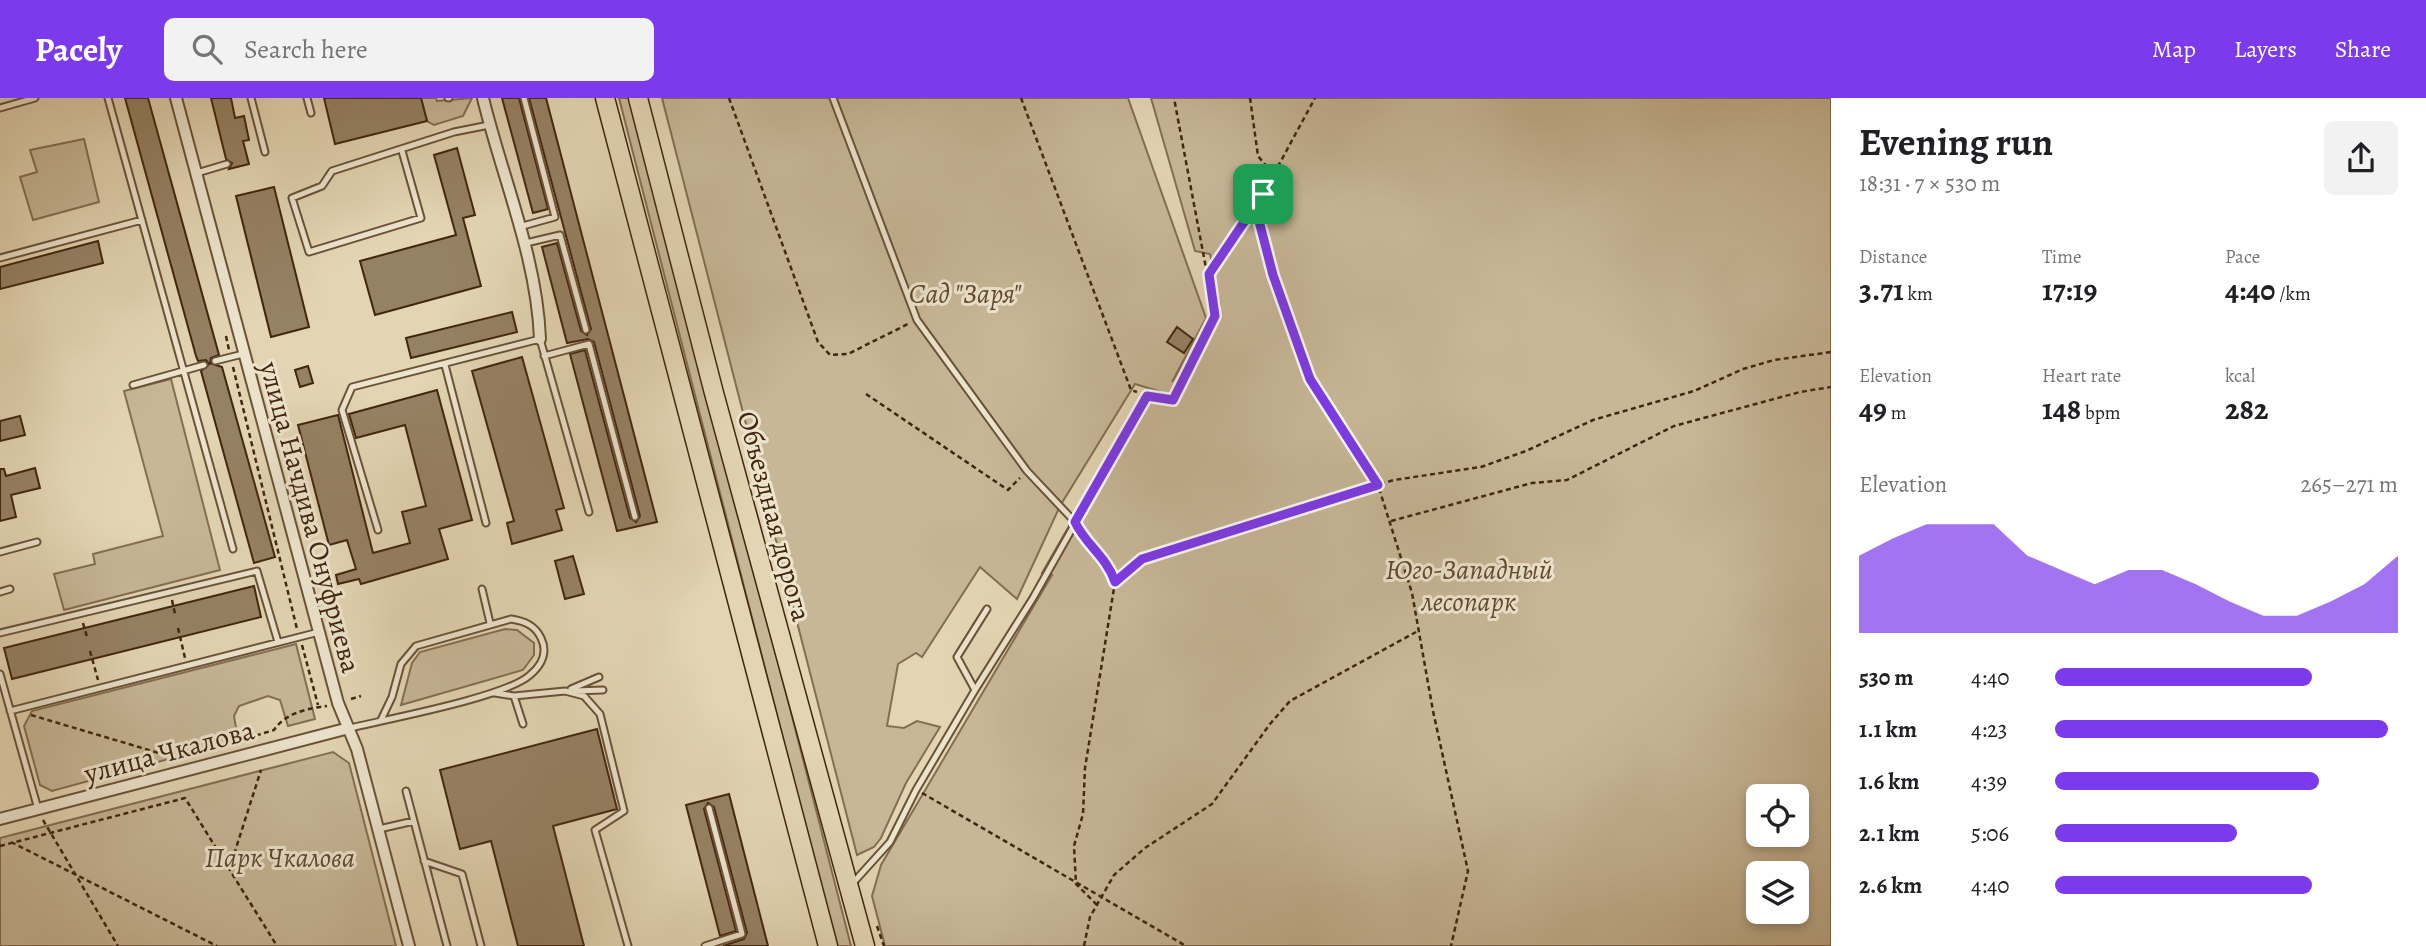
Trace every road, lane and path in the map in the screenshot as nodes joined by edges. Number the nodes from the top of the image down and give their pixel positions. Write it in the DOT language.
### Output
graph roads {
  1 [pos="35,98"];
  2 [pos="108,98"];
  3 [pos="176,98"];
  4 [pos="251,98"];
  5 [pos="307,98"];
  6 [pos="483,98"];
  7 [pos="524,98"];
  8 [pos="605,98"];
  9 [pos="638,98"];
  10 [pos="729,98"];
  11 [pos="834,98"];
  12 [pos="1021,98"];
  13 [pos="1174,98"];
  14 [pos="1250,98"];
  15 [pos="1315,98"];
  16 [pos="0,107"];
  17 [pos="311,113"];
  18 [pos="489,125"];
  19 [pos="402,150"];
  20 [pos="265,152"];
  21 [pos="227,164"];
  22 [pos="197,173"];
  23 [pos="1272,173"];
  24 [pos="1263,194"];
  25 [pos="142,220"];
  26 [pos="519,227"];
  27 [pos="523,244"];
  28 [pos="0,258"];
  29 [pos="1209,274"];
  30 [pos="918,320"];
  31 [pos="586,330"];
  32 [pos="225,331"];
  33 [pos="540,339"];
  34 [pos="1831,352"];
  35 [pos="243,354"];
  36 [pos="544,356"];
  37 [pos="231,357"];
  38 [pos="215,362"];
  39 [pos="204,365"];
  40 [pos="445,365"];
  41 [pos="184,371"];
  42 [pos="133,385"];
  43 [pos="1831,387"];
  44 [pos="866,394"];
  45 [pos="1147,396"];
  46 [pos="1027,471"];
  47 [pos="1378,485"];
  48 [pos="589,512"];
  49 [pos="635,517"];
  50 [pos="1391,521"];
  51 [pos="1075,522"];
  52 [pos="486,523"];
  53 [pos="377,530"];
  54 [pos="37,542"];
  55 [pos="233,549"];
  56 [pos="0,552"];
  57 [pos="1115,582"];
  58 [pos="10,589"];
  59 [pos="482,589"];
  60 [pos="0,592"];
  61 [pos="170,594"];
  62 [pos="987,608"];
  63 [pos="175,614"];
  64 [pos="81,615"];
  65 [pos="490,622"];
  66 [pos="178,628"];
  67 [pos="1417,631"];
  68 [pos="320,632"];
  69 [pos="0,634"];
  70 [pos="87,637"];
  71 [pos="299,637"];
  72 [pos="278,642"];
  73 [pos="90,651"];
  74 [pos="187,665"];
  75 [pos="0,674"];
  76 [pos="599,677"];
  77 [pos="100,686"];
  78 [pos="603,690"];
  79 [pos="975,690"];
  80 [pos="565,691"];
  81 [pos="492,693"];
  82 [pos="514,696"];
  83 [pos="318,705"];
  84 [pos="323,707"];
  85 [pos="11,713"];
  86 [pos="381,720"];
  87 [pos="523,724"];
  88 [pos="349,728"];
  89 [pos="191,756"];
  90 [pos="180,759"];
  91 [pos="261,770"];
  92 [pos="916,790"];
  93 [pos="406,792"];
  94 [pos="709,808"];
  95 [pos="38,809"];
  96 [pos="0,819"];
  97 [pos="414,821"];
  98 [pos="378,830"];
  99 [pos="48,832"];
  100 [pos="10,842"];
  101 [pos="0,846"];
  102 [pos="424,861"];
  103 [pos="229,870"];
  104 [pos="72,873"];
  105 [pos="1076,884"];
  106 [pos="850,886"];
  107 [pos="1100,898"];
  108 [pos="1097,905"];
  109 [pos="118,946"];
  110 [pos="217,946"];
  111 [pos="277,946"];
  112 [pos="409,946"];
  113 [pos="447,946"];
  114 [pos="481,946"];
  115 [pos="628,946"];
  116 [pos="705,946"];
  117 [pos="828,946"];
  118 [pos="865,946"];
  119 [pos="1084,946"];
  120 [pos="1186,946"];
  121 [pos="1451,946"];
  1 -- 16 [label="lane"];
  2 -- 25 [label="lane"];
  3 -- 22 [label="street, улица Начдива Онуфриева"];
  4 -- 20 [label="lane"];
  5 -- 17 [label="lane"];
  6 -- 18 [label="street"];
  7 -- 26 [label="lane"];
  8 -- 117 [label="main road, Объездная дорога"];
  9 -- 106 [label="main road, Объездная дорога"];
  10 -- 30 [label="path"];
  11 -- 30 [label="lane"];
  12 -- 45 [label="path"];
  13 -- 29 [label="path"];
  14 -- 23 [label="path"];
  15 -- 23 [label="path"];
  18 -- 19 [label="lane"];
  18 -- 26 [label="street"];
  19 -- 19 [label="lane"];
  21 -- 22 [label="lane"];
  22 -- 35 [label="street, улица Начдива Онуфриева"];
  23 -- 24 [label="path"];
  24 -- 29 [label="path"];
  24 -- 47 [label="path"];
  25 -- 28 [label="lane"];
  25 -- 41 [label="lane"];
  26 -- 27 [label="street"];
  27 -- 31 [label="lane"];
  27 -- 33 [label="street"];
  29 -- 45 [label="path"];
  30 -- 46 [label="lane"];
  32 -- 37 [label="path"];
  33 -- 36 [label="lane"];
  33 -- 40 [label="lane"];
  34 -- 47 [label="path"];
  35 -- 37 [label="lane"];
  35 -- 68 [label="street, улица Начдива Онуфриева"];
  36 -- 48 [label="lane"];
  36 -- 49 [label="lane"];
  37 -- 38 [label="lane"];
  37 -- 71 [label="path"];
  39 -- 41 [label="lane"];
  40 -- 52 [label="lane"];
  40 -- 53 [label="lane"];
  41 -- 42 [label="lane"];
  41 -- 55 [label="lane"];
  43 -- 50 [label="path"];
  44 -- 46 [label="path"];
  45 -- 51 [label="lane"];
  46 -- 51 [label="lane"];
  47 -- 50 [label="path"];
  47 -- 57 [label="path"];
  50 -- 67 [label="path"];
  51 -- 57 [label="path"];
  51 -- 79 [label="lane"];
  54 -- 56 [label="lane"];
  57 -- 105 [label="path"];
  58 -- 60 [label="lane"];
  59 -- 65 [label="lane"];
  61 -- 63 [label="path"];
  61 -- 64 [label="lane"];
  61 -- 72 [label="lane"];
  62 -- 79 [label="lane"];
  64 -- 69 [label="lane"];
  64 -- 70 [label="path"];
  65 -- 81 [label="lane"];
  65 -- 86 [label="lane"];
  66 -- 74 [label="path"];
  67 -- 107 [label="path"];
  67 -- 121 [label="path"];
  68 -- 71 [label="lane"];
  68 -- 88 [label="street, улица Начдива Онуфриева"];
  71 -- 72 [label="lane"];
  71 -- 83 [label="path"];
  72 -- 74 [label="lane"];
  73 -- 77 [label="path"];
  74 -- 77 [label="lane"];
  75 -- 85 [label="lane"];
  76 -- 80 [label="lane"];
  77 -- 85 [label="lane"];
  78 -- 80 [label="lane"];
  79 -- 92 [label="lane"];
  80 -- 82 [label="lane"];
  80 -- 115 [label="lane"];
  81 -- 82 [label="lane"];
  81 -- 86 [label="lane"];
  82 -- 87 [label="lane"];
  83 -- 84 [label="path"];
  83 -- 89 [label="path"];
  85 -- 90 [label="path"];
  85 -- 95 [label="lane"];
  86 -- 88 [label="lane"];
  88 -- 95 [label="street, улица Чкалова"];
  88 -- 98 [label="street, улица Начдива Онуфриева"];
  91 -- 103 [label="path"];
  92 -- 105 [label="path"];
  92 -- 106 [label="lane"];
  93 -- 97 [label="lane"];
  94 -- 116 [label="lane"];
  95 -- 96 [label="street, улица Чкалова"];
  95 -- 99 [label="path"];
  97 -- 98 [label="lane"];
  97 -- 102 [label="lane"];
  98 -- 112 [label="street, улица Начдива Онуфриева"];
  99 -- 100 [label="path"];
  99 -- 103 [label="path"];
  99 -- 104 [label="path"];
  100 -- 101 [label="path"];
  100 -- 104 [label="path"];
  102 -- 113 [label="lane"];
  102 -- 114 [label="lane"];
  103 -- 111 [label="path"];
  104 -- 109 [label="path"];
  104 -- 110 [label="path"];
  105 -- 107 [label="path"];
  105 -- 108 [label="path"];
  106 -- 118 [label="main road, Объездная дорога"];
  107 -- 108 [label="path"];
  107 -- 120 [label="path"];
  108 -- 119 [label="path"];
}
